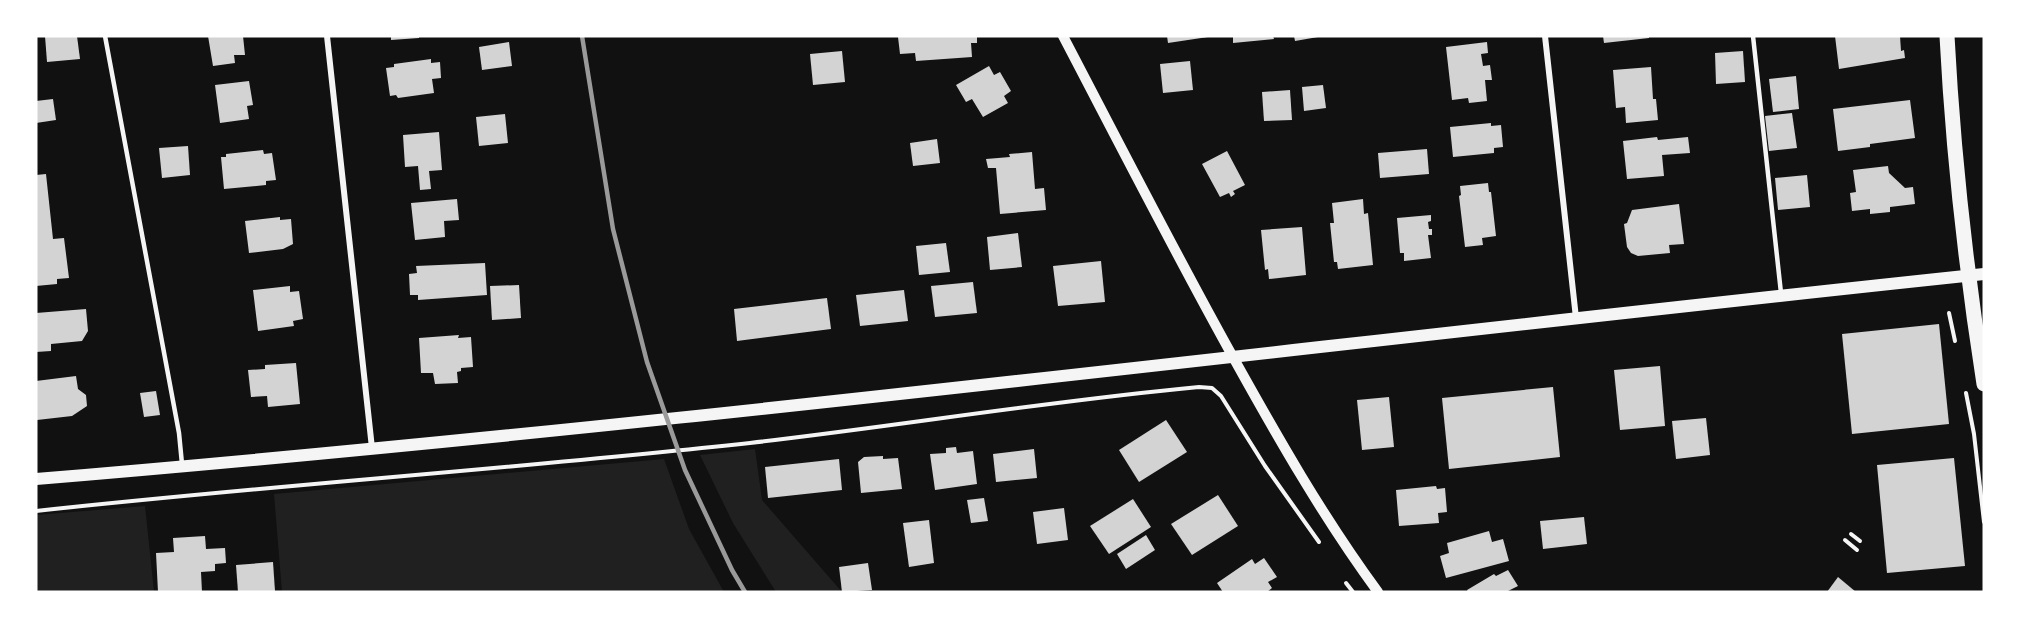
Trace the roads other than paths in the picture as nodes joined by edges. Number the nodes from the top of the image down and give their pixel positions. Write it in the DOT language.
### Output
graph roads {
  1 [pos="105,36"];
  2 [pos="327,36"];
  3 [pos="1063,36"];
  4 [pos="1545,36"];
  5 [pos="1753,36"];
  6 [pos="1947,36"];
  7 [pos="1984,274"];
  8 [pos="1968,276"];
  9 [pos="1782,296"];
  10 [pos="1576,318"];
  11 [pos="1232,356"];
  12 [pos="1984,384"];
  13 [pos="372,449"];
  14 [pos="182,467"];
  15 [pos="36,479"];
  16 [pos="1378,592"];
  1 -- 14 [label="lane"];
  2 -- 13 [label="street"];
  3 -- 11 [label="street"];
  4 -- 10 [label="street"];
  5 -- 9 [label="lane"];
  6 -- 8 [label="main road"];
  7 -- 8 [label="main road"];
  8 -- 9 [label="main road"];
  8 -- 12 [label="main road"];
  9 -- 10 [label="main road"];
  10 -- 11 [label="main road"];
  11 -- 13 [label="main road"];
  11 -- 16 [label="street"];
  13 -- 14 [label="main road"];
  14 -- 15 [label="main road"];
}
